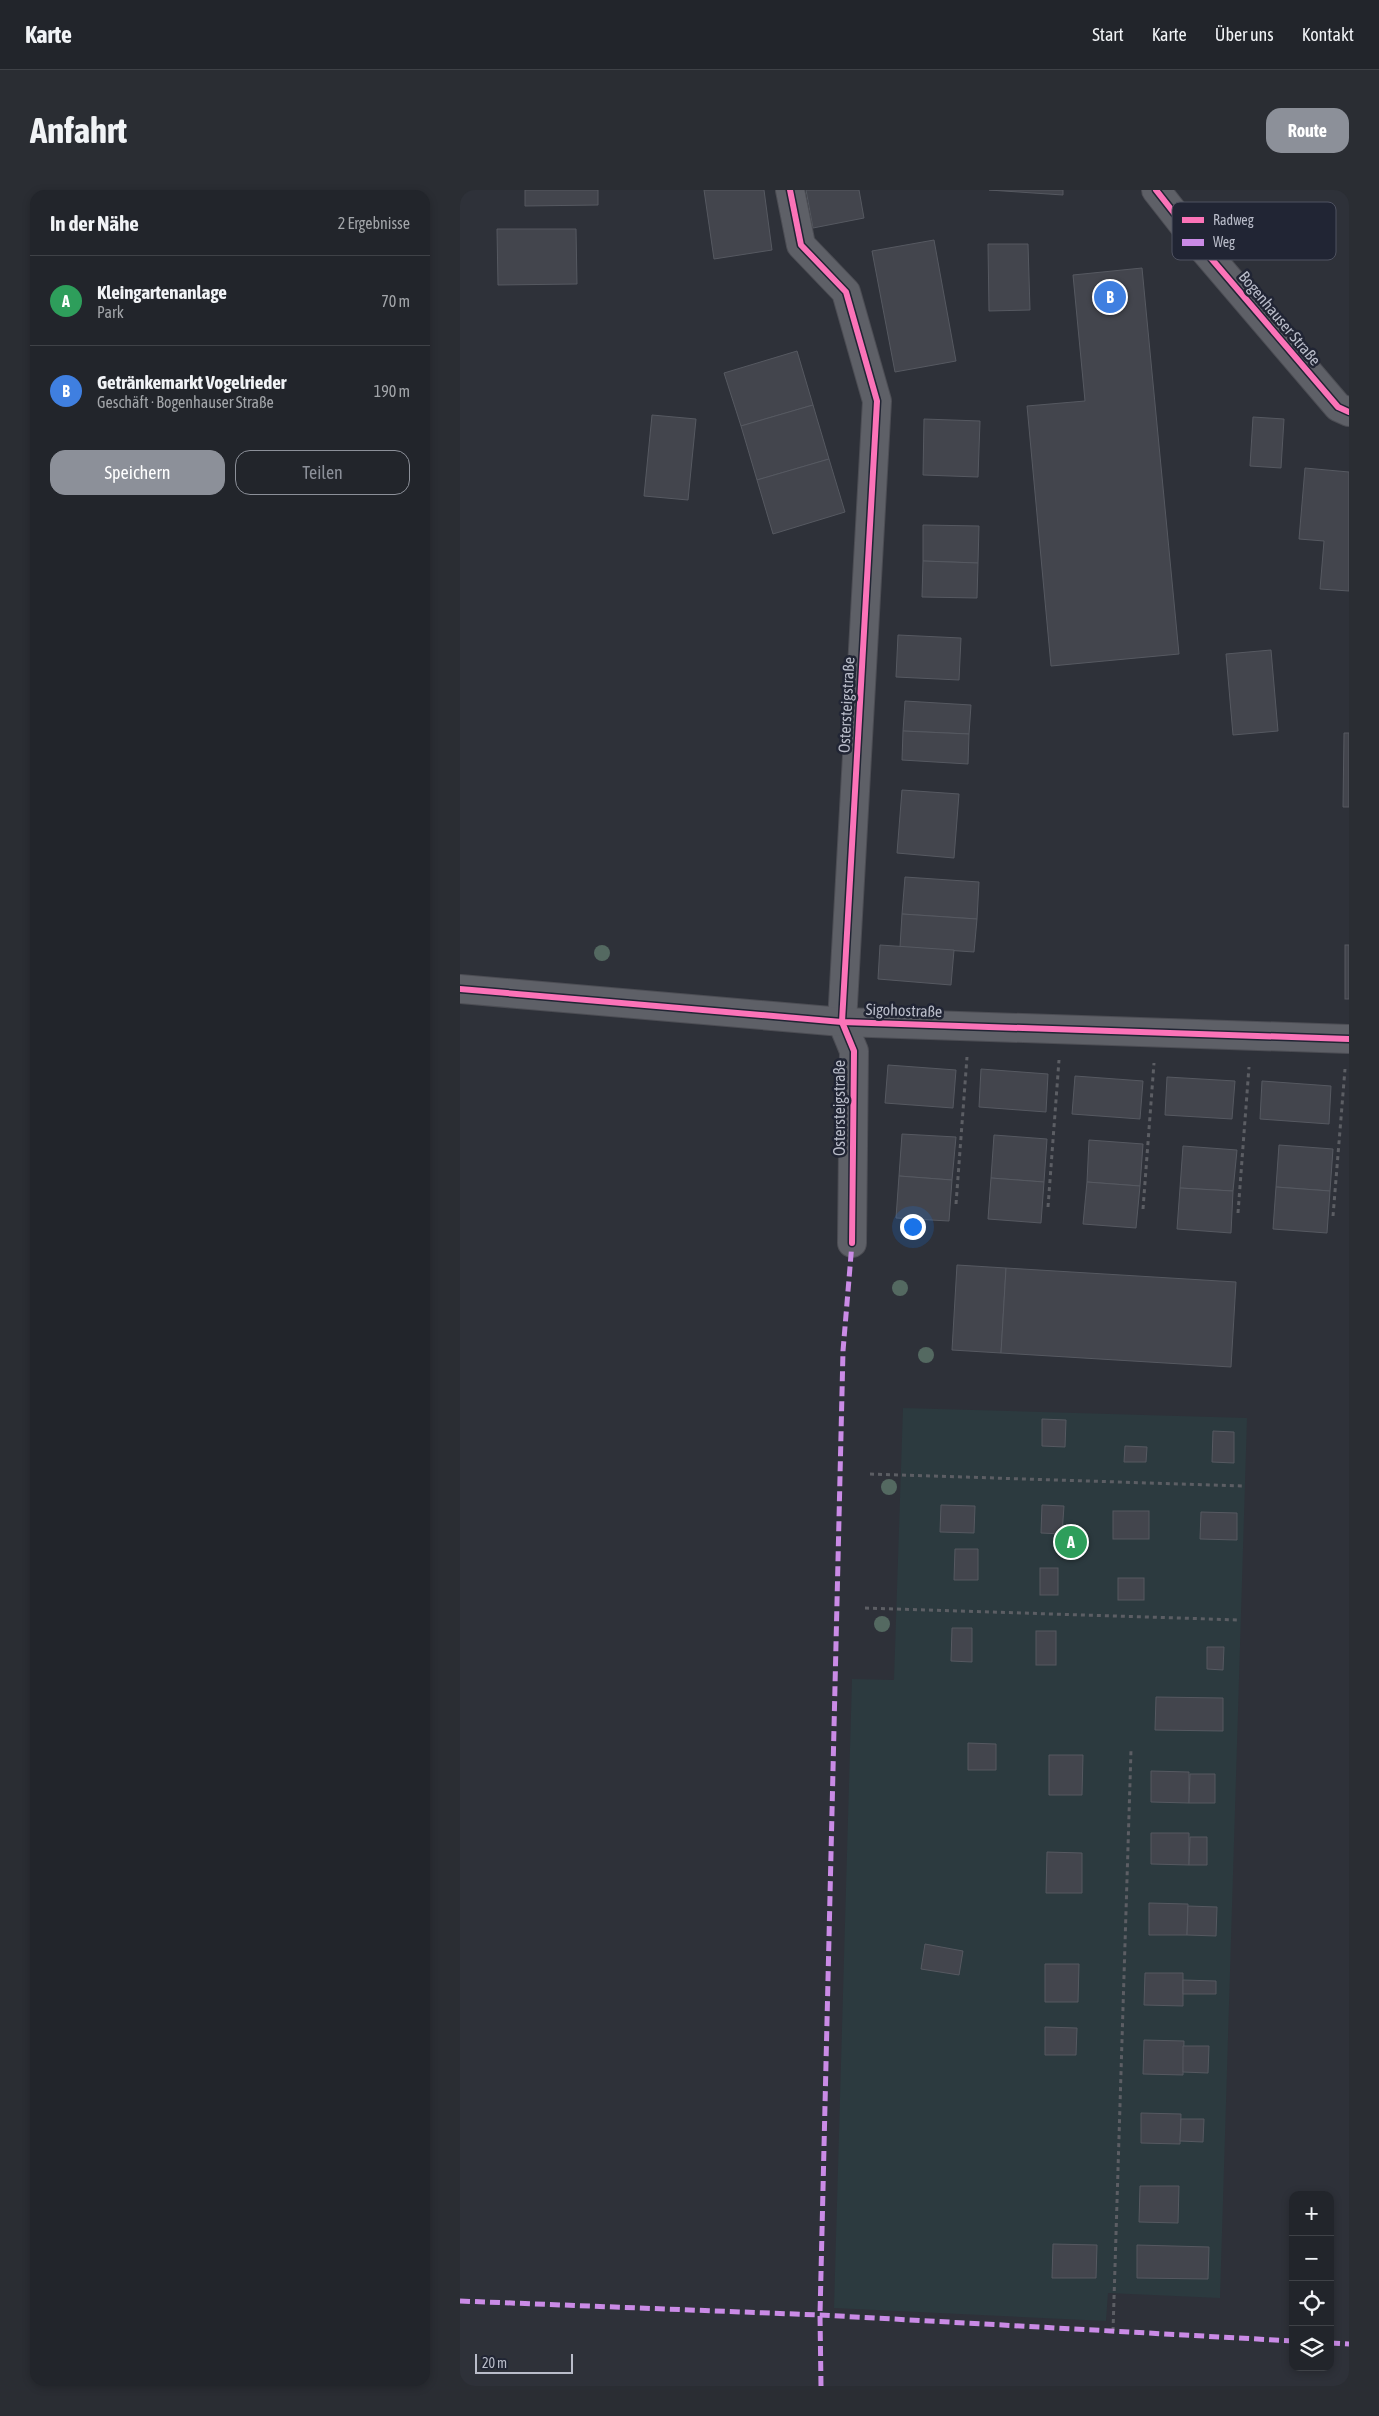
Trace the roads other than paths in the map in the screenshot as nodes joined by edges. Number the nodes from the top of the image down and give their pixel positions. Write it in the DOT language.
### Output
graph roads {
  1 [pos="790,190"];
  2 [pos="1156,190"];
  3 [pos="1172,210"];
  4 [pos="1212,260"];
  5 [pos="1349,412"];
  6 [pos="460,989"];
  7 [pos="842,1022"];
  8 [pos="1348,1039"];
  9 [pos="852,1243"];
  1 -- 7 [label="street, Ostersteigstraße"];
  2 -- 3 [label="street, Bogenhauser Straße"];
  4 -- 5 [label="street, Bogenhauser Straße"];
  6 -- 7 [label="street, Sigohostraße"];
  7 -- 8 [label="street, Sigohostraße"];
  7 -- 9 [label="street, Ostersteigstraße"];
}
